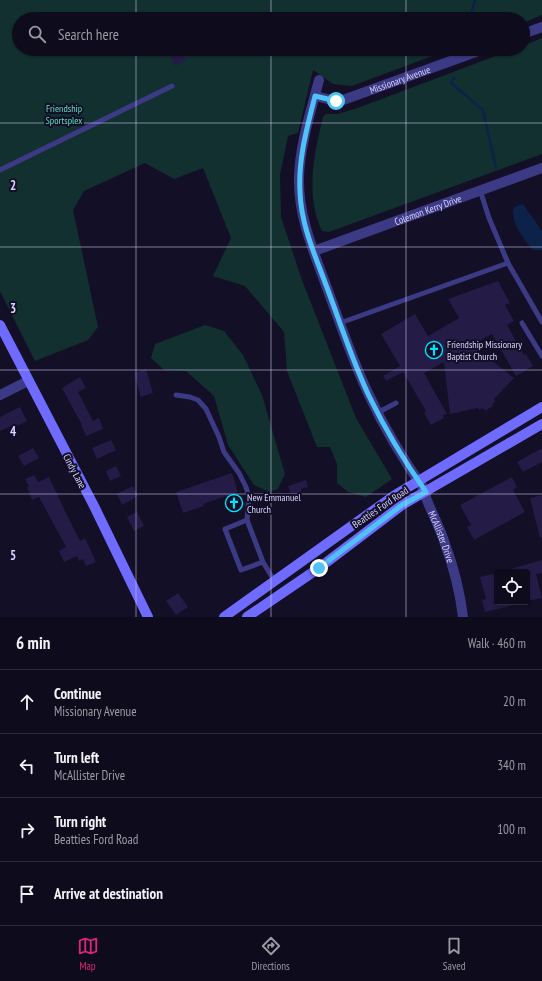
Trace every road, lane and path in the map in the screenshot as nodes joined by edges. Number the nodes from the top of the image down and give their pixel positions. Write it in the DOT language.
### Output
graph roads {
  1 [pos="542,27"];
  2 [pos="530,31"];
  3 [pos="465,56"];
  4 [pos="319,80"];
  5 [pos="172,86"];
  6 [pos="315,96"];
  7 [pos="542,168"];
  8 [pos="0,170"];
  9 [pos="480,190"];
  10 [pos="314,251"];
  11 [pos="508,263"];
  12 [pos="522,322"];
  13 [pos="542,322"];
  14 [pos="340,323"];
  15 [pos="0,325"];
  16 [pos="542,356"];
  17 [pos="28,381"];
  18 [pos="0,395"];
  19 [pos="176,395"];
  20 [pos="396,403"];
  21 [pos="542,407"];
  22 [pos="377,413"];
  23 [pos="542,424"];
  24 [pos="419,482"];
  25 [pos="426,492"];
  26 [pos="247,520"];
  27 [pos="262,562"];
  28 [pos="275,582"];
  29 [pos="145,616"];
  30 [pos="224,617"];
  31 [pos="247,617"];
  32 [pos="463,617"];
  1 -- 2 [label="street"];
  3 -- 6 [label="street, Missionary Avenue"];
  4 -- 6 [label="street, McAllister Drive"];
  5 -- 8 [label="lane"];
  6 -- 10 [label="street, McAllister Drive"];
  7 -- 9 [label="street, Colemon Kerry Drive"];
  9 -- 10 [label="street, Colemon Kerry Drive"];
  9 -- 11 [label="lane"];
  10 -- 14 [label="street, McAllister Drive"];
  11 -- 13 [label="lane"];
  11 -- 14 [label="lane"];
  12 -- 16 [label="lane"];
  14 -- 22 [label="street, McAllister Drive"];
  15 -- 17 [label="main road, Cindy Lane"];
  17 -- 18 [label="street"];
  17 -- 29 [label="main road, Cindy Lane"];
  19 -- 26 [label="lane"];
  20 -- 22 [label="lane"];
  21 -- 24 [label="main road, Beatties Ford Road"];
  22 -- 24 [label="street, McAllister Drive"];
  23 -- 25 [label="main road, Beatties Ford Road"];
  24 -- 25 [label="street, McAllister Drive"];
  24 -- 28 [label="main road, Beatties Ford Road"];
  25 -- 31 [label="main road, Beatties Ford Road"];
  25 -- 32 [label="street, McAllister Drive"];
  26 -- 27 [label="lane"];
  26 -- 27 [label="lane"];
  27 -- 28 [label="lane"];
  28 -- 30 [label="main road, Beatties Ford Road"];
}
